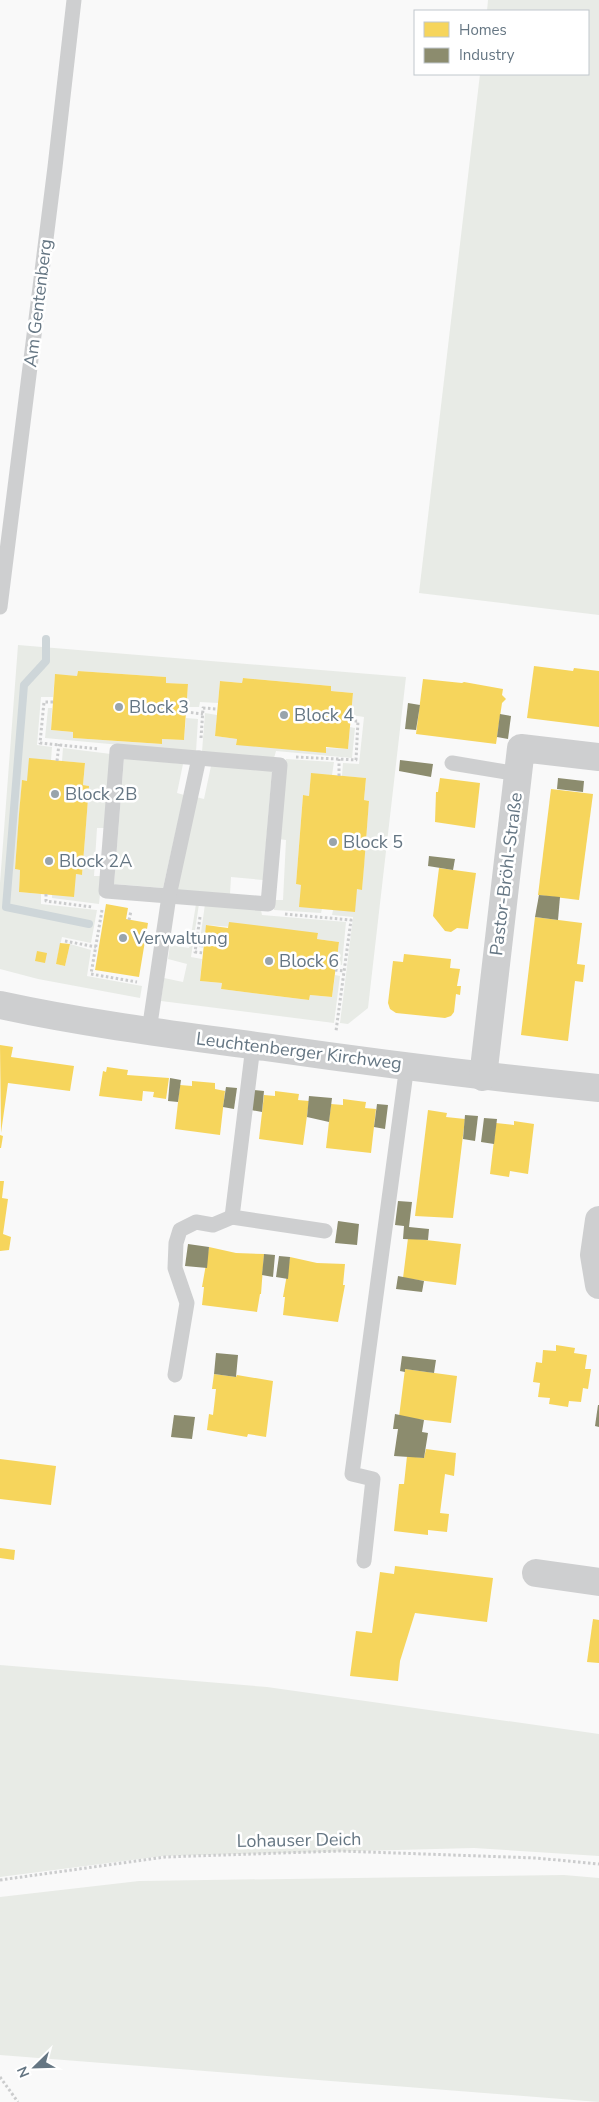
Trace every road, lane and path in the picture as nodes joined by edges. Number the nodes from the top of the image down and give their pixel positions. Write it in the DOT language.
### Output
graph roads {
  1 [pos="74,0"];
  2 [pos="0,607"];
  3 [pos="53,702"];
  4 [pos="218,709"];
  5 [pos="186,712"];
  6 [pos="203,714"];
  7 [pos="350,721"];
  8 [pos="59,744"];
  9 [pos="117,751"];
  10 [pos="599,757"];
  11 [pos="198,758"];
  12 [pos="339,759"];
  13 [pos="57,761"];
  14 [pos="452,763"];
  15 [pos="280,765"];
  16 [pos="518,774"];
  17 [pos="338,776"];
  18 [pos="46,894"];
  19 [pos="169,896"];
  20 [pos="203,899"];
  21 [pos="268,904"];
  22 [pos="65,941"];
  23 [pos="96,947"];
  24 [pos="203,953"];
  25 [pos="336,970"];
  26 [pos="344,971"];
  27 [pos="155,984"];
  28 [pos="0,1004"];
  29 [pos="338,1023"];
  30 [pos="149,1031"];
  31 [pos="253,1046"];
  32 [pos="407,1065"];
  33 [pos="482,1077"];
  34 [pos="599,1088"];
  35 [pos="232,1217"];
  36 [pos="599,1220"];
  37 [pos="324,1231"];
  38 [pos="599,1285"];
  39 [pos="175,1375"];
  40 [pos="364,1561"];
  41 [pos="536,1573"];
  42 [pos="599,1582"];
  43 [pos="599,1864"];
  44 [pos="0,1880"];
  45 [pos="0,2077"];
  46 [pos="18,2102"];
  1 -- 2 [label="lane, Am Gentenberg"];
  3 -- 8 [label="path"];
  4 -- 6 [label="path"];
  5 -- 6 [label="path"];
  6 -- 11 [label="path"];
  7 -- 12 [label="path"];
  8 -- 9 [label="path"];
  8 -- 13 [label="path"];
  9 -- 11 [label="lane"];
  9 -- 19 [label="lane"];
  10 -- 16 [label="street, Pastor-Bröhl-Straße"];
  11 -- 15 [label="lane"];
  11 -- 19 [label="lane"];
  12 -- 15 [label="path"];
  12 -- 17 [label="path"];
  14 -- 16 [label="lane"];
  15 -- 21 [label="lane"];
  16 -- 33 [label="street, Pastor-Bröhl-Straße"];
  18 -- 23 [label="path"];
  19 -- 20 [label="lane"];
  19 -- 27 [label="lane"];
  20 -- 21 [label="lane"];
  20 -- 24 [label="path"];
  21 -- 26 [label="path"];
  22 -- 23 [label="path"];
  23 -- 27 [label="path"];
  25 -- 26 [label="path"];
  26 -- 29 [label="path"];
  27 -- 30 [label="lane"];
  28 -- 30 [label="street, Leuchtenberger Kirchweg"];
  30 -- 31 [label="street, Leuchtenberger Kirchweg"];
  31 -- 32 [label="street, Leuchtenberger Kirchweg"];
  31 -- 35 [label="lane"];
  32 -- 33 [label="street, Leuchtenberger Kirchweg"];
  32 -- 40 [label="lane"];
  33 -- 34 [label="street, Leuchtenberger Kirchweg"];
  35 -- 37 [label="lane"];
  35 -- 39 [label="lane"];
  36 -- 38 [label="street"];
  41 -- 42 [label="street"];
  43 -- 44 [label="path, Lohauser Deich"];
  45 -- 46 [label="path"];
}
